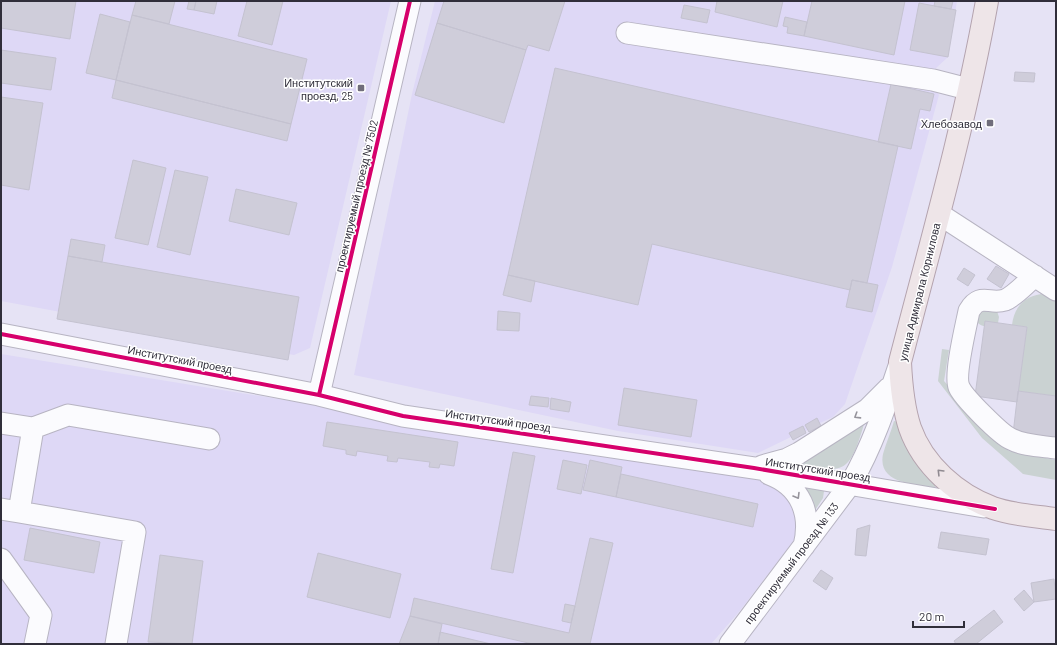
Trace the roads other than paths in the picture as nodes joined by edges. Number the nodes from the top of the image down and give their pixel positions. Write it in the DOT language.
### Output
graph roads {
  1 [pos="410,1"];
  2 [pos="987,1"];
  3 [pos="627,33"];
  4 [pos="968,89"];
  5 [pos="939,214"];
  6 [pos="1034,276"];
  7 [pos="1056,290"];
  8 [pos="1,334"];
  9 [pos="897,371"];
  10 [pos="319,395"];
  11 [pos="1,422"];
  12 [pos="33,428"];
  13 [pos="209,439"];
  14 [pos="1056,448"];
  15 [pos="754,468"];
  16 [pos="851,483"];
  17 [pos="995,509"];
  18 [pos="10,510"];
  19 [pos="1056,519"];
  20 [pos="804,546"];
  21 [pos="1,559"];
  22 [pos="35,644"];
  23 [pos="116,644"];
  24 [pos="730,644"];
  1 -- 10 [label="street, проектируемый проезд № 7502"];
  2 -- 4 [label="main road, улица Адмирала Корнилова"];
  3 -- 4 [label="street"];
  4 -- 5 [label="main road, улица Адмирала Корнилова"];
  5 -- 6 [label="street"];
  5 -- 9 [label="main road, улица Адмирала Корнилова"];
  6 -- 7 [label="street"];
  6 -- 14 [label="street"];
  8 -- 10 [label="street, Институтский проезд"];
  9 -- 15 [label="street, one-way"];
  9 -- 16 [label="street, проектируемый проезд № 133"];
  17 -- 9 [label="main road, улица Адмирала Корнилова, one-way"];
  10 -- 15 [label="street, Институтский проезд"];
  11 -- 12 [label="street"];
  12 -- 13 [label="street"];
  12 -- 18 [label="street"];
  15 -- 16 [label="street, Институтский проезд"];
  15 -- 20 [label="street, one-way"];
  16 -- 17 [label="street, Институтский проезд"];
  16 -- 20 [label="street, проектируемый проезд № 133"];
  17 -- 19 [label="main road, улица Адмирала Корнилова"];
  18 -- 23 [label="street"];
  20 -- 24 [label="street, проектируемый проезд № 133"];
  21 -- 22 [label="street"];
}
